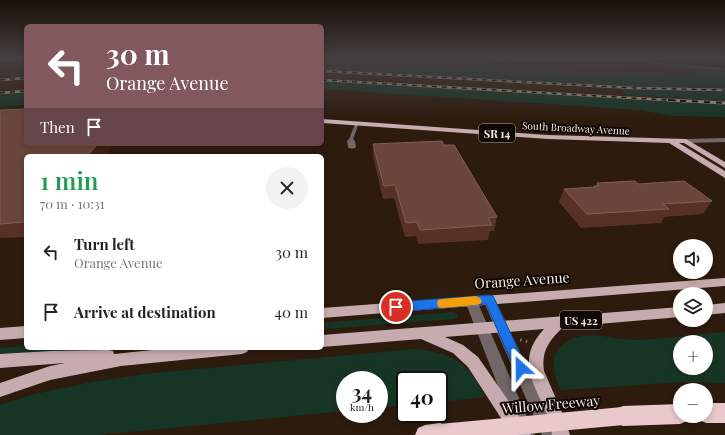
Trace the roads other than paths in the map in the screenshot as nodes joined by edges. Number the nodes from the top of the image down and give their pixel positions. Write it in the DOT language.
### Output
graph roads {
  1 [pos="324,121"];
  2 [pos="357,124"];
  3 [pos="351,140"];
  4 [pos="725,140"];
  5 [pos="672,142"];
  6 [pos="686,142"];
  7 [pos="725,166"];
  8 [pos="725,176"];
  9 [pos="725,282"];
  10 [pos="489,300"];
  11 [pos="471,301"];
  12 [pos="725,308"];
  13 [pos="713,309"];
  14 [pos="324,313"];
  15 [pos="673,313"];
  16 [pos="560,321"];
  17 [pos="502,326"];
  18 [pos="482,328"];
  19 [pos="24,332"];
  20 [pos="423,333"];
  21 [pos="0,334"];
  22 [pos="324,341"];
  23 [pos="217,350"];
  24 [pos="154,355"];
  25 [pos="0,361"];
  26 [pos="0,390"];
  27 [pos="713,413"];
  28 [pos="725,413"];
  29 [pos="673,414"];
  30 [pos="433,434"];
  31 [pos="522,435"];
  32 [pos="526,435"];
  33 [pos="551,435"];
  34 [pos="561,435"];
  1 -- 2 [label="main road, South Broadway Avenue / SR 14"];
  2 -- 3 [label="lane"];
  2 -- 5 [label="main road, South Broadway Avenue / SR 14"];
  4 -- 6 [label="street"];
  5 -- 6 [label="main road, South Broadway Avenue / SR 14"];
  5 -- 8 [label="main road"];
  6 -- 7 [label="main road"];
  9 -- 10 [label="main road, Orange Avenue / US 422"];
  10 -- 11 [label="main road, Orange Avenue / US 422"];
  10 -- 17 [label="street"];
  11 -- 14 [label="main road, Orange Avenue / US 422"];
  11 -- 18 [label="street"];
  12 -- 13 [label="main road"];
  15 -- 16 [label="main road, US 422"];
  16 -- 17 [label="main road, US 422"];
  16 -- 34 [label="main road"];
  17 -- 18 [label="main road, US 422"];
  17 -- 33 [label="street"];
  18 -- 20 [label="main road, US 422"];
  18 -- 32 [label="street"];
  19 -- 21 [label="main road"];
  20 -- 22 [label="main road, US 422"];
  20 -- 31 [label="main road"];
  23 -- 24 [label="main road"];
  24 -- 25 [label="main road"];
  24 -- 26 [label="main road"];
  27 -- 28 [label="highway"];
  29 -- 30 [label="highway, Willow Freeway, bridge"];
}
